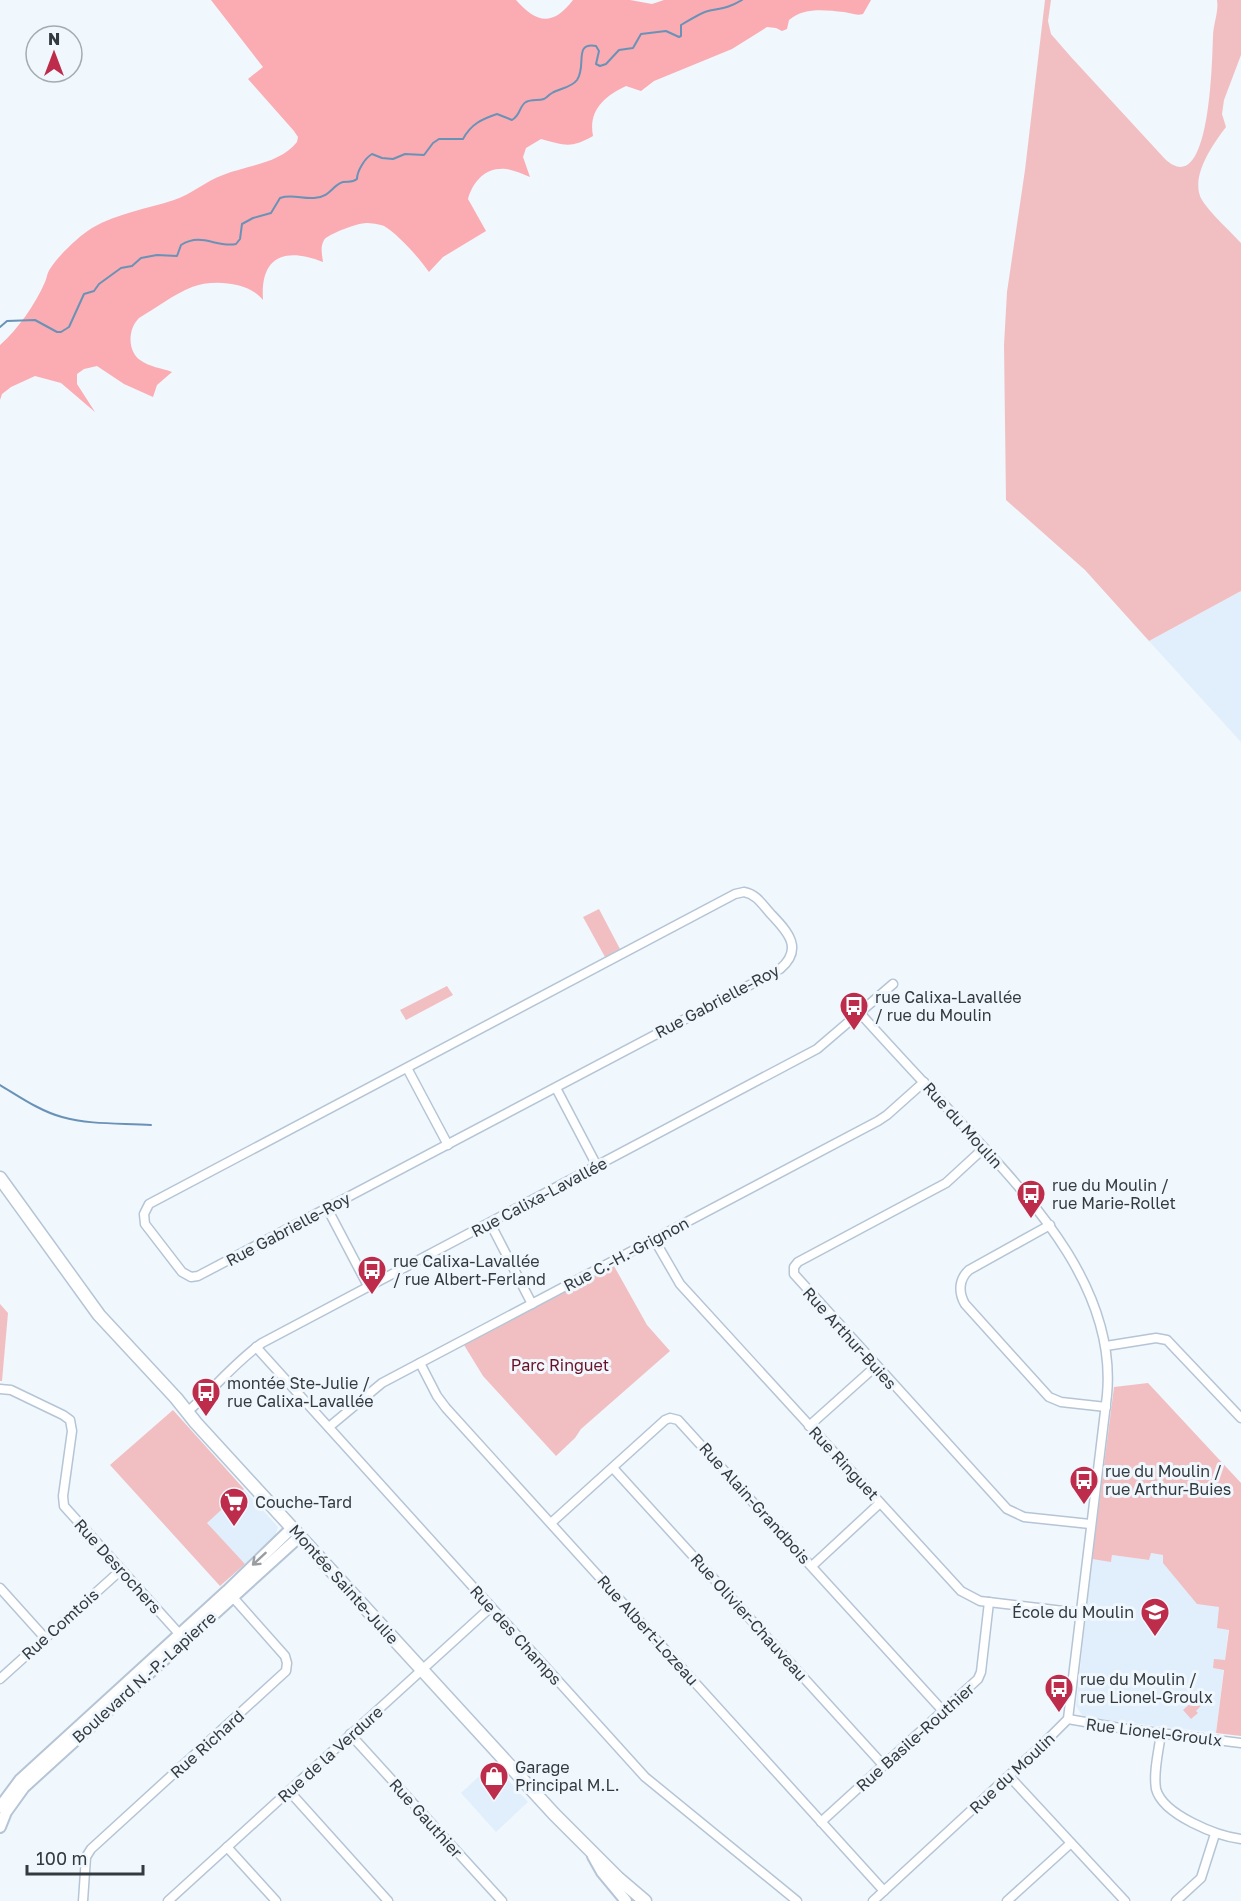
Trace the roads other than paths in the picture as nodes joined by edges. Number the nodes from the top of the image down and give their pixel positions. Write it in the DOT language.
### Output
graph roads {
  1 [pos="893,984"];
  2 [pos="860,1012"];
  3 [pos="407,1068"];
  4 [pos="924,1082"];
  5 [pos="556,1088"];
  6 [pos="448,1145"];
  7 [pos="984,1148"];
  8 [pos="597,1166"];
  9 [pos="0,1178"];
  10 [pos="327,1208"];
  11 [pos="490,1223"];
  12 [pos="1050,1225"];
  13 [pos="654,1239"];
  14 [pos="368,1286"];
  15 [pos="532,1304"];
  16 [pos="1106,1346"];
  17 [pos="256,1347"];
  18 [pos="420,1363"];
  19 [pos="876,1366"];
  20 [pos="0,1389"];
  21 [pos="1106,1407"];
  22 [pos="187,1412"];
  23 [pos="1241,1418"];
  24 [pos="809,1426"];
  25 [pos="329,1427"];
  26 [pos="612,1468"];
  27 [pos="880,1503"];
  28 [pos="551,1523"];
  29 [pos="1090,1524"];
  30 [pos="296,1532"];
  31 [pos="812,1566"];
  32 [pos="121,1569"];
  33 [pos="0,1588"];
  34 [pos="230,1594"];
  35 [pos="988,1602"];
  36 [pos="491,1607"];
  37 [pos="1080,1613"];
  38 [pos="45,1638"];
  39 [pos="182,1638"];
  40 [pos="423,1670"];
  41 [pos="0,1679"];
  42 [pos="944,1711"];
  43 [pos="1068,1719"];
  44 [pos="1161,1733"];
  45 [pos="350,1734"];
  46 [pos="1241,1743"];
  47 [pos="884,1766"];
  48 [pos="1010,1776"];
  49 [pos="289,1791"];
  50 [pos="4,1801"];
  51 [pos="821,1822"];
  52 [pos="0,1827"];
  53 [pos="1215,1834"];
  54 [pos="1241,1839"];
  55 [pos="1071,1843"];
  56 [pos="227,1847"];
  57 [pos="591,1853"];
  58 [pos="884,1891"];
  59 [pos="83,1901"];
  60 [pos="168,1901"];
  61 [pos="276,1901"];
  62 [pos="388,1901"];
  63 [pos="502,1901"];
  64 [pos="626,1901"];
  65 [pos="645,1901"];
  66 [pos="797,1901"];
  67 [pos="873,1901"];
  68 [pos="1007,1901"];
  69 [pos="1125,1901"];
  70 [pos="1176,1901"];
  1 -- 2 [label="street, Rue Calixa-Lavallée"];
  2 -- 4 [label="street, Rue du Moulin"];
  2 -- 8 [label="street, Rue Calixa-Lavallée"];
  3 -- 5 [label="street, Rue Gabrielle-Roy"];
  3 -- 6 [label="street"];
  3 -- 10 [label="street, Rue Gabrielle-Roy"];
  4 -- 7 [label="street, Rue du Moulin"];
  4 -- 13 [label="street, Rue C.-H.-Grignon"];
  5 -- 6 [label="street, Rue Gabrielle-Roy"];
  5 -- 8 [label="street"];
  6 -- 10 [label="street, Rue Gabrielle-Roy"];
  7 -- 12 [label="street, Rue du Moulin"];
  7 -- 19 [label="street, Rue Arthur-Buies"];
  8 -- 11 [label="street, Rue Calixa-Lavallée"];
  9 -- 22 [label="main road, Montée Sainte-Julie"];
  10 -- 14 [label="street"];
  11 -- 14 [label="street, Rue Calixa-Lavallée"];
  11 -- 15 [label="street"];
  12 -- 16 [label="street, Rue du Moulin"];
  12 -- 21 [label="street"];
  13 -- 15 [label="street, Rue C.-H.-Grignon"];
  13 -- 24 [label="street, Rue Ringuet"];
  14 -- 17 [label="street, Rue Calixa-Lavallée"];
  15 -- 18 [label="street, Rue C.-H.-Grignon"];
  16 -- 21 [label="street, Rue du Moulin"];
  16 -- 23 [label="street"];
  17 -- 22 [label="street, Rue Calixa-Lavallée"];
  17 -- 25 [label="street, Rue des Champs"];
  18 -- 25 [label="street, Rue C.-H.-Grignon"];
  18 -- 28 [label="street, Rue Albert-Lozeau"];
  19 -- 24 [label="street"];
  19 -- 29 [label="street, Rue Arthur-Buies"];
  20 -- 32 [label="street, Rue Desrochers"];
  21 -- 29 [label="street, Rue du Moulin"];
  22 -- 30 [label="main road, Montée Sainte-Julie"];
  24 -- 27 [label="street, Rue Ringuet"];
  25 -- 36 [label="street, Rue des Champs"];
  26 -- 28 [label="street, Rue Alain-Grandbois"];
  26 -- 31 [label="street, Rue Alain-Grandbois"];
  26 -- 47 [label="street, Rue Olivier-Chauveau"];
  27 -- 31 [label="street"];
  27 -- 35 [label="street, Rue Ringuet"];
  28 -- 51 [label="street, Rue Albert-Lozeau"];
  29 -- 37 [label="street, Rue du Moulin"];
  30 -- 34 [label="street, Boulevard N.-P.-Lapierre"];
  30 -- 40 [label="main road, Montée Sainte-Julie"];
  31 -- 42 [label="street, Rue Alain-Grandbois"];
  32 -- 38 [label="street, Rue Comtois"];
  32 -- 39 [label="street, Rue Desrochers"];
  33 -- 38 [label="street"];
  34 -- 39 [label="street, Boulevard N.-P.-Lapierre"];
  34 -- 59 [label="street, Rue Richard"];
  35 -- 37 [label="street, Rue Ringuet"];
  35 -- 42 [label="street, Rue Basile-Routhier"];
  36 -- 40 [label="street, Rue de la Verdure"];
  36 -- 66 [label="street, Rue des Champs"];
  37 -- 43 [label="street, Rue du Moulin"];
  38 -- 41 [label="street, Rue Comtois"];
  39 -- 50 [label="street, Boulevard N.-P.-Lapierre"];
  40 -- 45 [label="street, Rue de la Verdure"];
  40 -- 57 [label="main road, Montée Sainte-Julie"];
  42 -- 47 [label="street, Rue Basile-Routhier"];
  43 -- 44 [label="street, Rue Lionel-Groulx"];
  43 -- 48 [label="street, Rue du Moulin"];
  44 -- 46 [label="street, Rue Lionel-Groulx"];
  44 -- 53 [label="street"];
  45 -- 49 [label="street, Rue de la Verdure"];
  45 -- 63 [label="street, Rue Gauthier"];
  47 -- 51 [label="street, Rue Basile-Routhier"];
  48 -- 55 [label="street"];
  48 -- 58 [label="street, Rue du Moulin"];
  49 -- 56 [label="street, Rue de la Verdure"];
  49 -- 62 [label="street"];
  50 -- 52 [label="street, Boulevard N.-P.-Lapierre"];
  51 -- 58 [label="street, Rue Albert-Lozeau"];
  53 -- 54 [label="street"];
  53 -- 70 [label="street"];
  55 -- 68 [label="street"];
  55 -- 69 [label="street"];
  56 -- 60 [label="street, Rue de la Verdure"];
  56 -- 61 [label="street"];
  57 -- 64 [label="street, Montée Sainte-Julie"];
  57 -- 65 [label="main road"];
  58 -- 67 [label="street, Rue du Moulin"];
}
